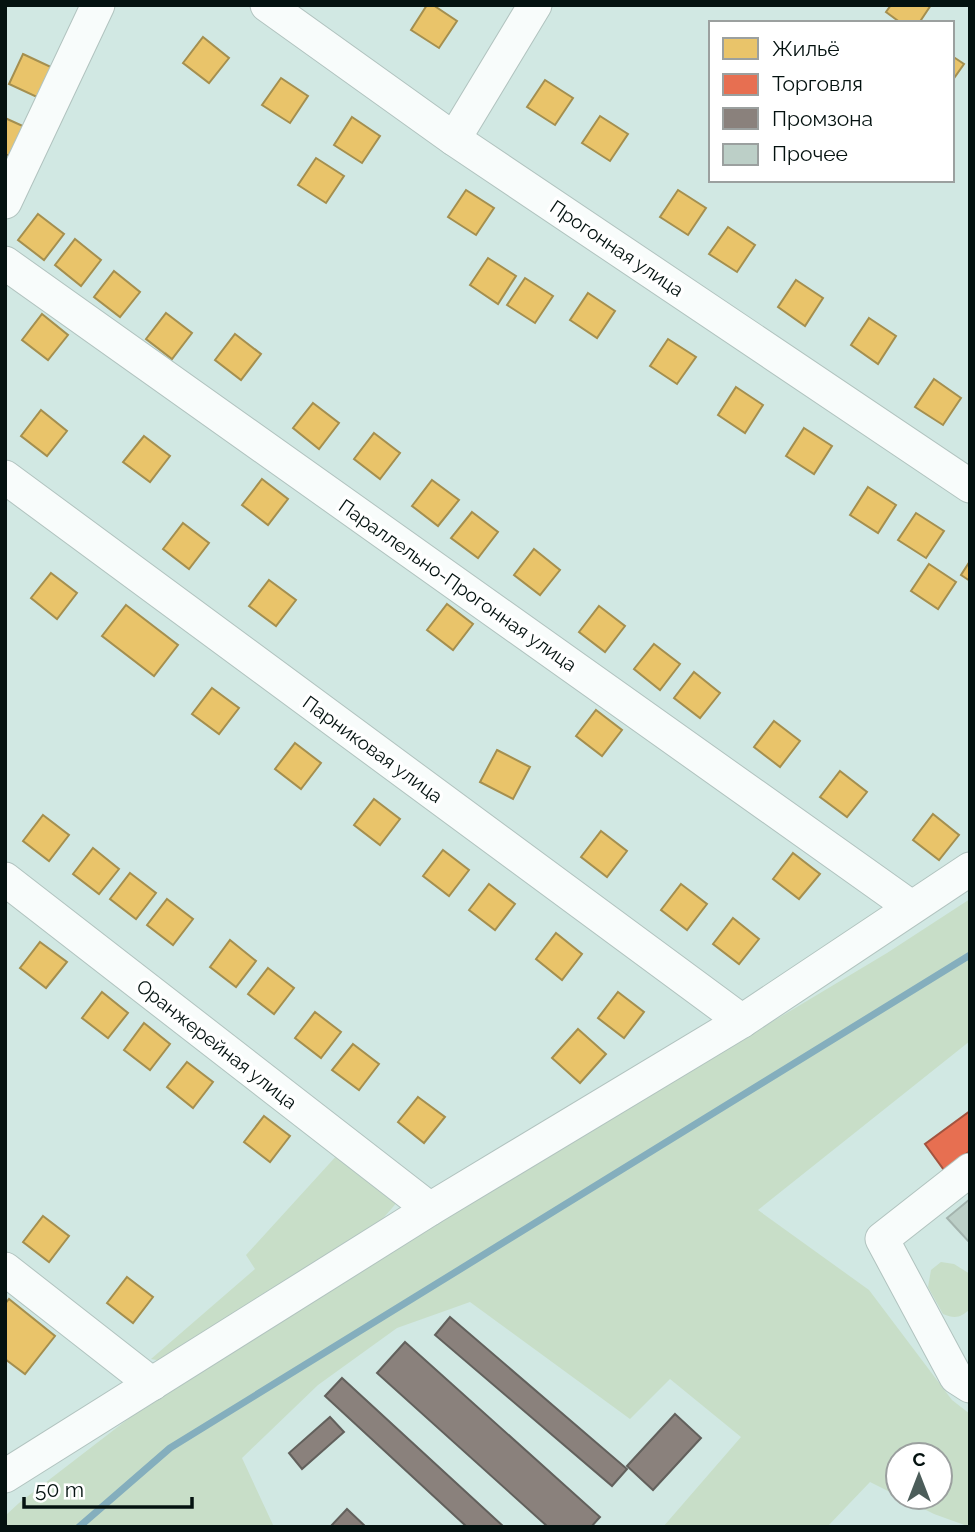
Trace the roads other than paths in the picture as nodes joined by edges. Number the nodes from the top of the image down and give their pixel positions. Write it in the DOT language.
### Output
graph roads {
  1 [pos="98,5"];
  2 [pos="267,5"];
  3 [pos="535,5"];
  4 [pos="454,139"];
  5 [pos="5,202"];
  6 [pos="5,263"];
  7 [pos="5,477"];
  8 [pos="970,486"];
  9 [pos="970,869"];
  10 [pos="5,878"];
  11 [pos="911,907"];
  12 [pos="741,1021"];
  13 [pos="970,1170"];
  14 [pos="430,1209"];
  15 [pos="5,1269"];
  16 [pos="965,1374"];
  17 [pos="152,1384"];
  18 [pos="5,1476"];
  1 -- 5 [label="street"];
  2 -- 4 [label="street, Прогонная улица"];
  3 -- 4 [label="street"];
  4 -- 8 [label="street, Прогонная улица"];
  6 -- 11 [label="street, Параллельно-Прогонная улица"];
  7 -- 12 [label="street, Парниковая улица"];
  9 -- 11 [label="street"];
  10 -- 14 [label="street, Оранжерейная улица"];
  11 -- 12 [label="street"];
  12 -- 14 [label="street"];
  13 -- 16 [label="street"];
  14 -- 17 [label="street"];
  15 -- 17 [label="street"];
  17 -- 18 [label="street"];
}
